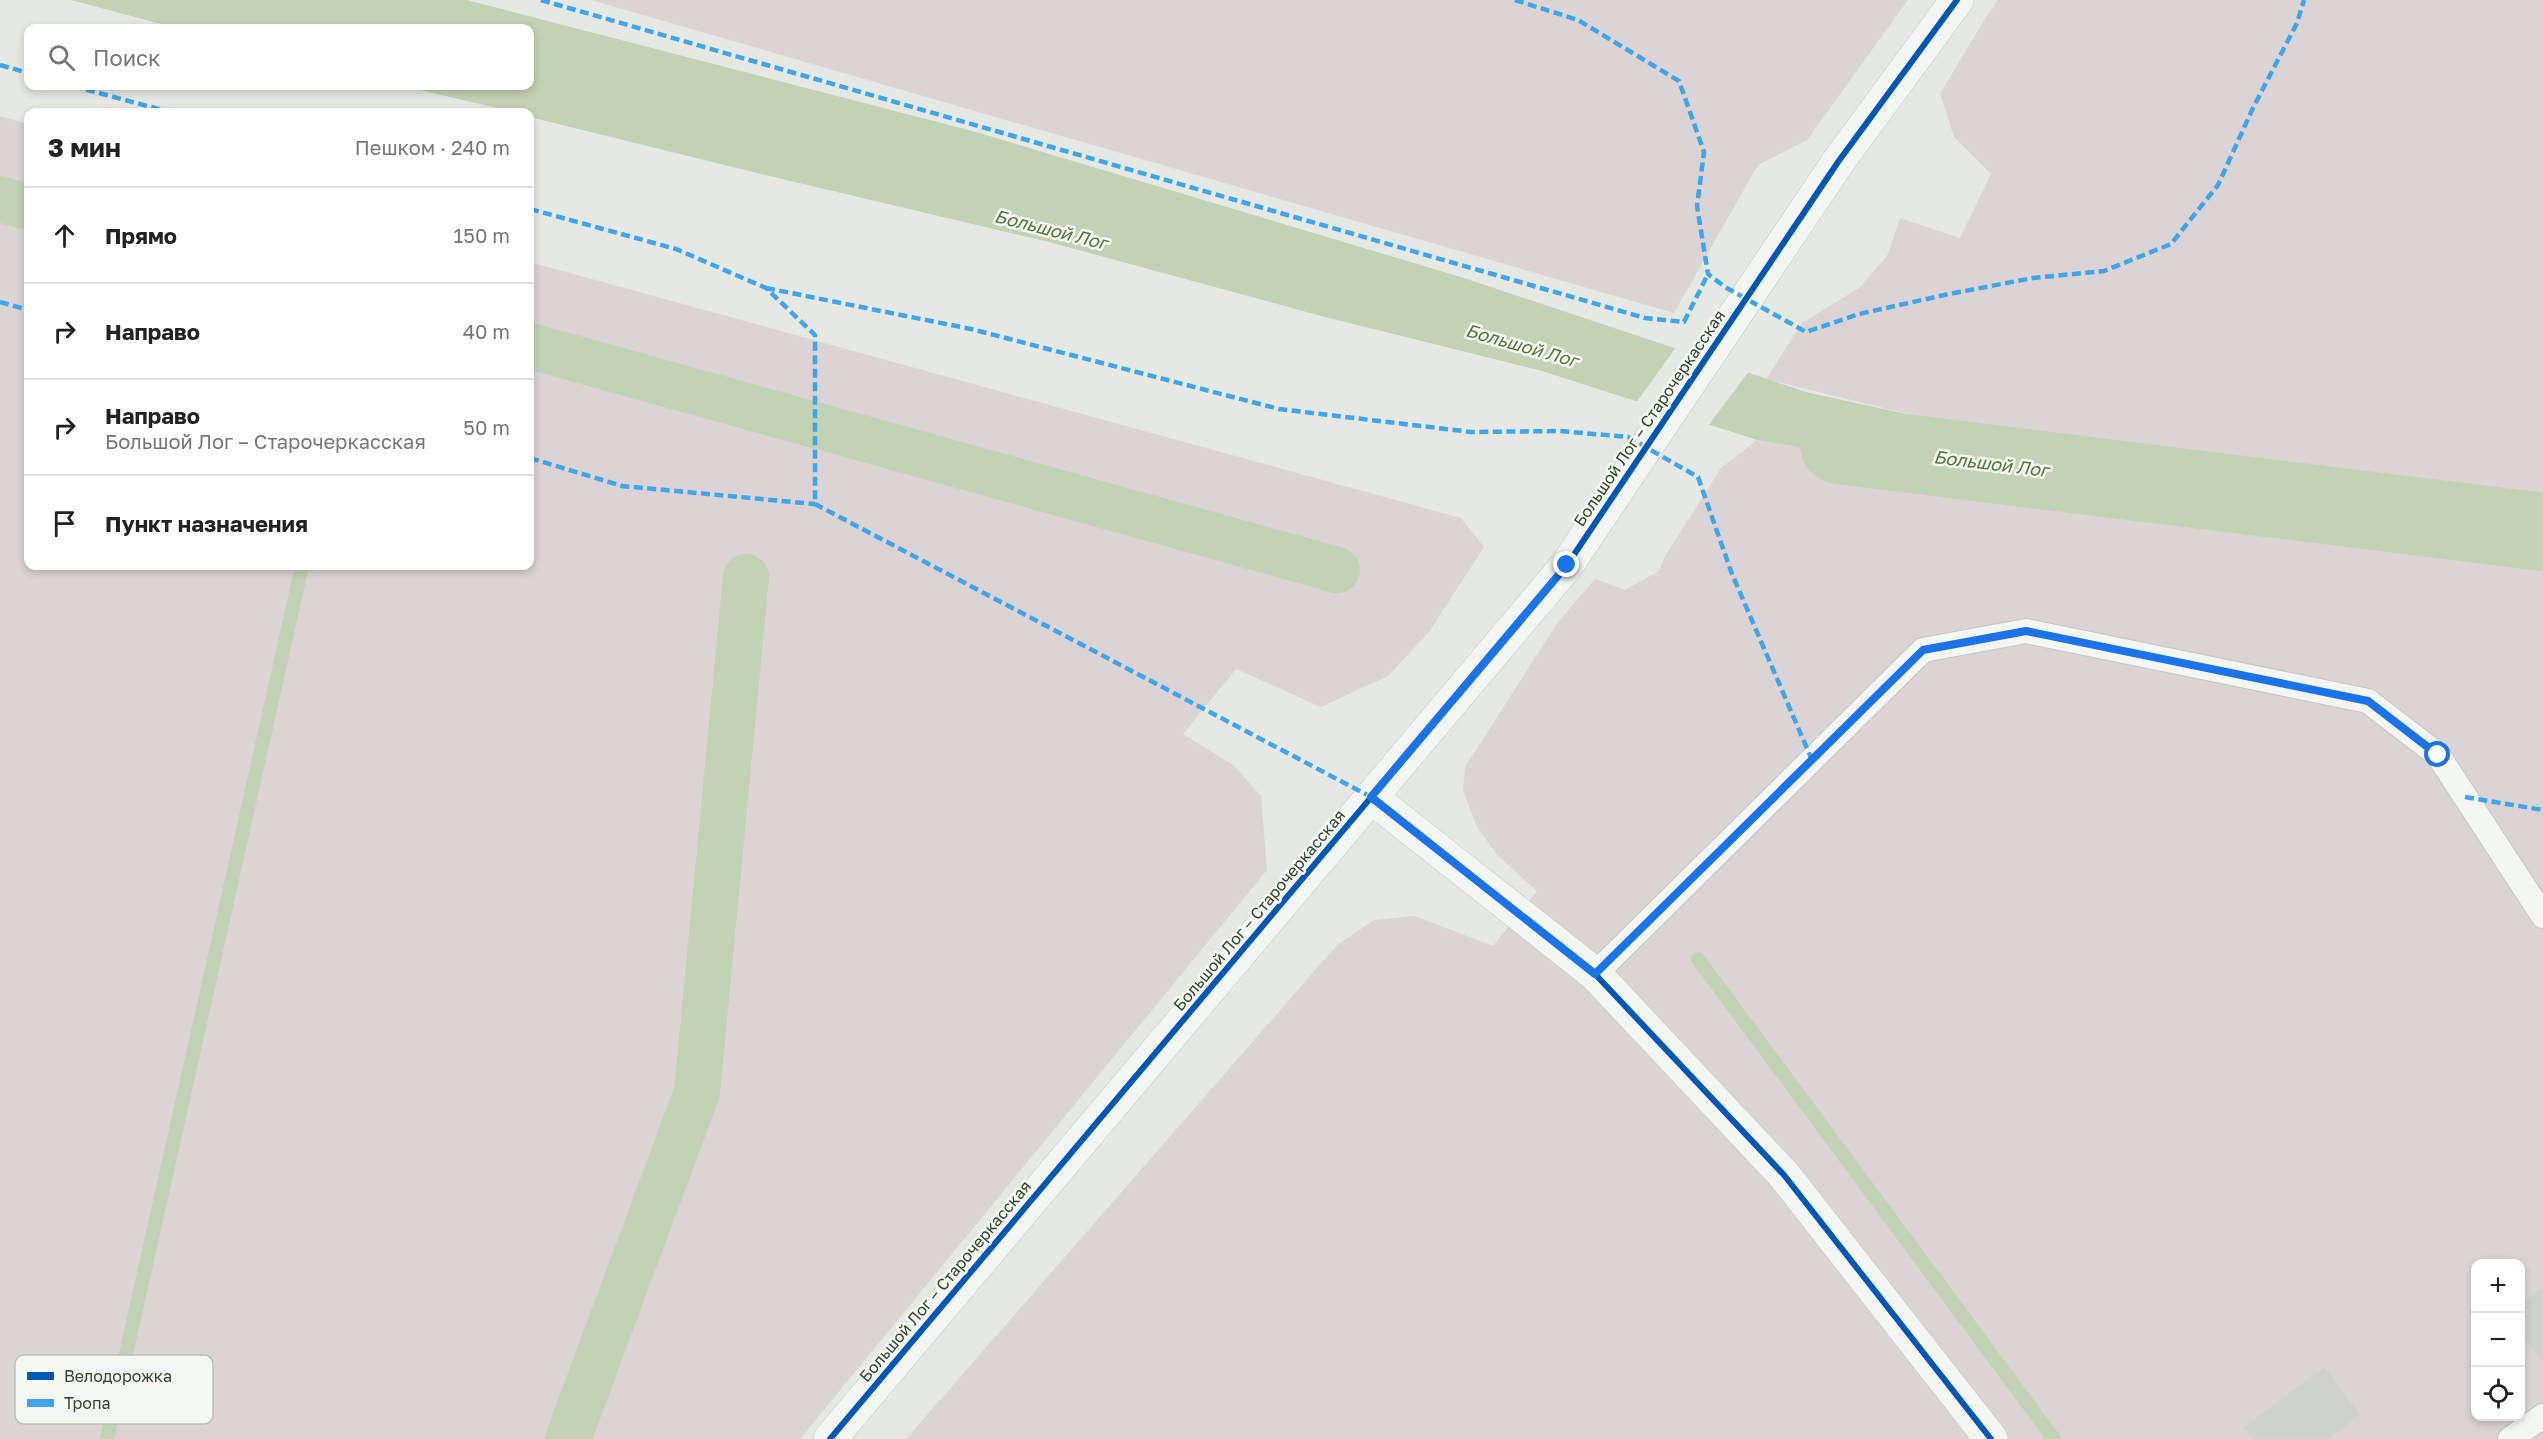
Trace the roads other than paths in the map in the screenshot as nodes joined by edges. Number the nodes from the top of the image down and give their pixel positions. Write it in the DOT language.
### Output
graph roads {
  1 [pos="1957,0"];
  2 [pos="1371,797"];
  3 [pos="2543,916"];
  4 [pos="1595,974"];
  5 [pos="2543,1416"];
  6 [pos="830,1439"];
  7 [pos="1991,1439"];
  8 [pos="2510,1439"];
  1 -- 2 [label="street, Большой Лог – Старочеркасская"];
  2 -- 4 [label="street"];
  2 -- 6 [label="street, Большой Лог – Старочеркасская"];
  3 -- 4 [label="lane"];
  4 -- 7 [label="street"];
  5 -- 8 [label="lane"];
}
